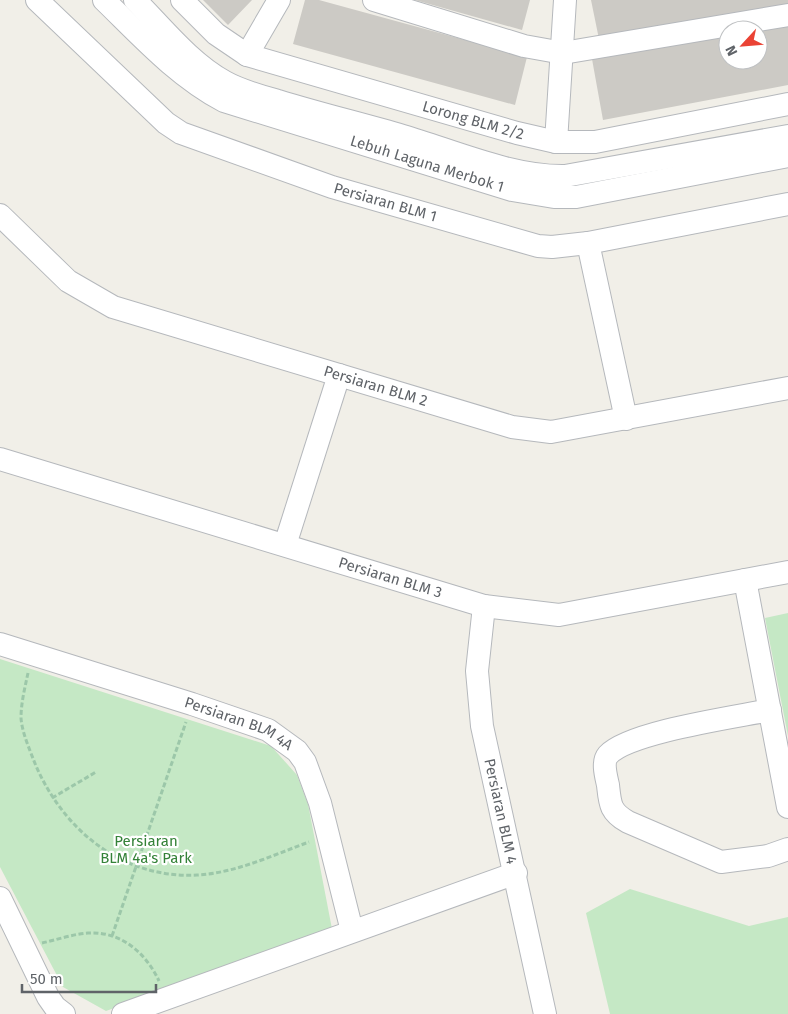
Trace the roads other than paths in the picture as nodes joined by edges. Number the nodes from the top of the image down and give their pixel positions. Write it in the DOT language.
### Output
graph roads {
  1 [pos="37,0"];
  2 [pos="104,0"];
  3 [pos="135,0"];
  4 [pos="182,0"];
  5 [pos="279,0"];
  6 [pos="374,0"];
  7 [pos="565,0"];
  8 [pos="788,15"];
  9 [pos="563,52"];
  10 [pos="247,55"];
  11 [pos="788,104"];
  12 [pos="788,136"];
  13 [pos="556,142"];
  14 [pos="788,156"];
  15 [pos="788,204"];
  16 [pos="0,215"];
  17 [pos="588,243"];
  18 [pos="340,375"];
  19 [pos="788,388"];
  20 [pos="626,419"];
  21 [pos="0,459"];
  22 [pos="285,545"];
  23 [pos="788,572"];
  24 [pos="745,580"];
  25 [pos="484,606"];
  26 [pos="0,644"];
  27 [pos="770,710"];
  28 [pos="788,807"];
  29 [pos="788,850"];
  30 [pos="516,873"];
  31 [pos="0,898"];
  32 [pos="352,931"];
  33 [pos="64,1014"];
  34 [pos="123,1014"];
  35 [pos="545,1014"];
  1 -- 17 [label="street, Persiaran BLM 1"];
  2 -- 14 [label="street, Lebuh Laguna Merbok 1"];
  3 -- 12 [label="street, Lebuh Laguna Merbok 1"];
  4 -- 10 [label="street, Lorong BLM 2/2"];
  5 -- 10 [label="street"];
  6 -- 9 [label="street"];
  7 -- 9 [label="street"];
  8 -- 9 [label="street"];
  9 -- 13 [label="street"];
  10 -- 13 [label="street, Lorong BLM 2/2"];
  11 -- 13 [label="street, Lorong BLM 2/2"];
  15 -- 17 [label="street, Persiaran BLM 1"];
  16 -- 18 [label="street, Persiaran BLM 2"];
  17 -- 20 [label="street"];
  18 -- 20 [label="street, Persiaran BLM 2"];
  18 -- 22 [label="street"];
  19 -- 20 [label="street, Persiaran BLM 2"];
  21 -- 22 [label="street, Persiaran BLM 3"];
  22 -- 25 [label="street, Persiaran BLM 3"];
  23 -- 24 [label="street, Persiaran BLM 3"];
  24 -- 25 [label="street, Persiaran BLM 3"];
  24 -- 27 [label="street"];
  25 -- 30 [label="street, Persiaran BLM 4"];
  26 -- 32 [label="street, Persiaran BLM 4A"];
  27 -- 28 [label="street"];
  27 -- 29 [label="street"];
  30 -- 32 [label="street"];
  30 -- 35 [label="street, Persiaran BLM 4"];
  31 -- 33 [label="street"];
  32 -- 34 [label="street"];
}
